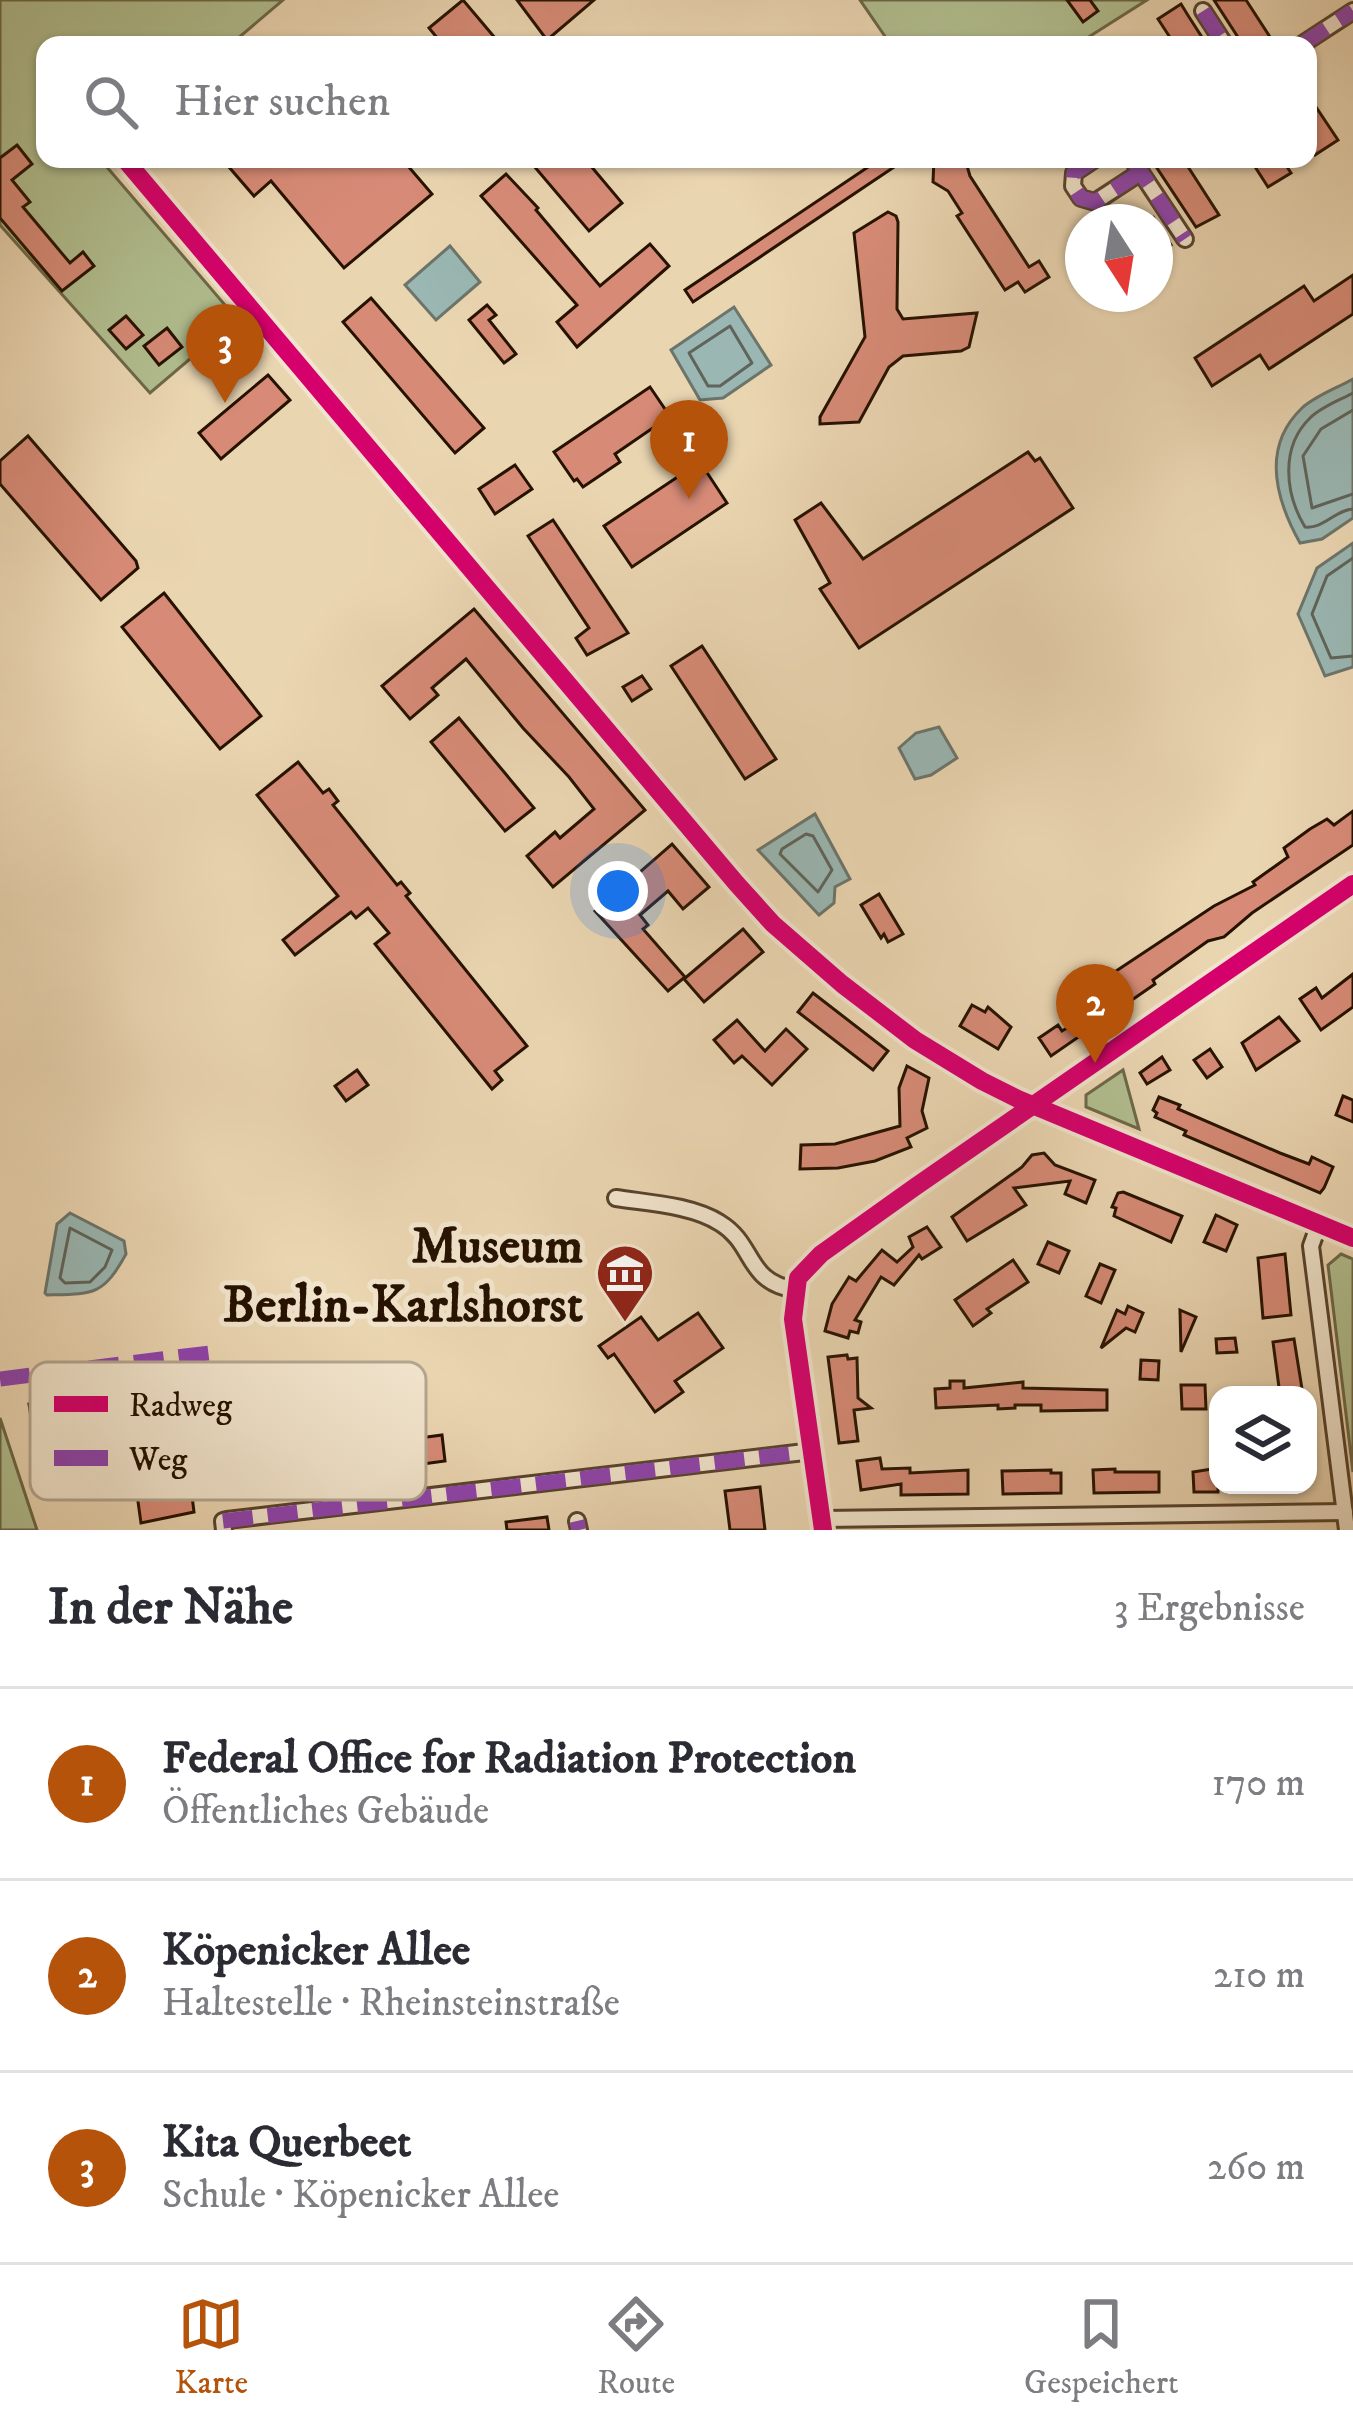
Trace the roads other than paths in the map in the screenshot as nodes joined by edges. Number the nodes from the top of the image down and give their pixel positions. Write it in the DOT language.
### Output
graph roads {
  1 [pos="1203,11"];
  2 [pos="1353,11"];
  3 [pos="1220,36"];
  4 [pos="1314,36"];
  5 [pos="132,168"];
  6 [pos="1082,168"];
  7 [pos="1134,168"];
  8 [pos="1139,168"];
  9 [pos="1185,239"];
  10 [pos="1353,884"];
  11 [pos="1034,1105"];
  12 [pos="616,1198"];
  13 [pos="1319,1224"];
  14 [pos="1353,1238"];
  15 [pos="796,1290"];
  16 [pos="813,1450"];
  17 [pos="425,1500"];
  18 [pos="426,1500"];
  19 [pos="1345,1512"];
  20 [pos="1141,1522"];
  21 [pos="823,1525"];
  22 [pos="223,1526"];
  23 [pos="1347,1530"];
  1 -- 3 [label="street"];
  2 -- 4 [label="street"];
  5 -- 11 [label="street"];
  6 -- 7 [label="street"];
  8 -- 9 [label="street"];
  10 -- 11 [label="street"];
  11 -- 13 [label="street"];
  11 -- 15 [label="street"];
  12 -- 15 [label="street"];
  13 -- 14 [label="street"];
  13 -- 19 [label="street"];
  15 -- 16 [label="street"];
  16 -- 18 [label="street"];
  16 -- 21 [label="street"];
  17 -- 22 [label="street"];
  19 -- 20 [label="street"];
  19 -- 23 [label="street"];
  20 -- 21 [label="street"];
}
